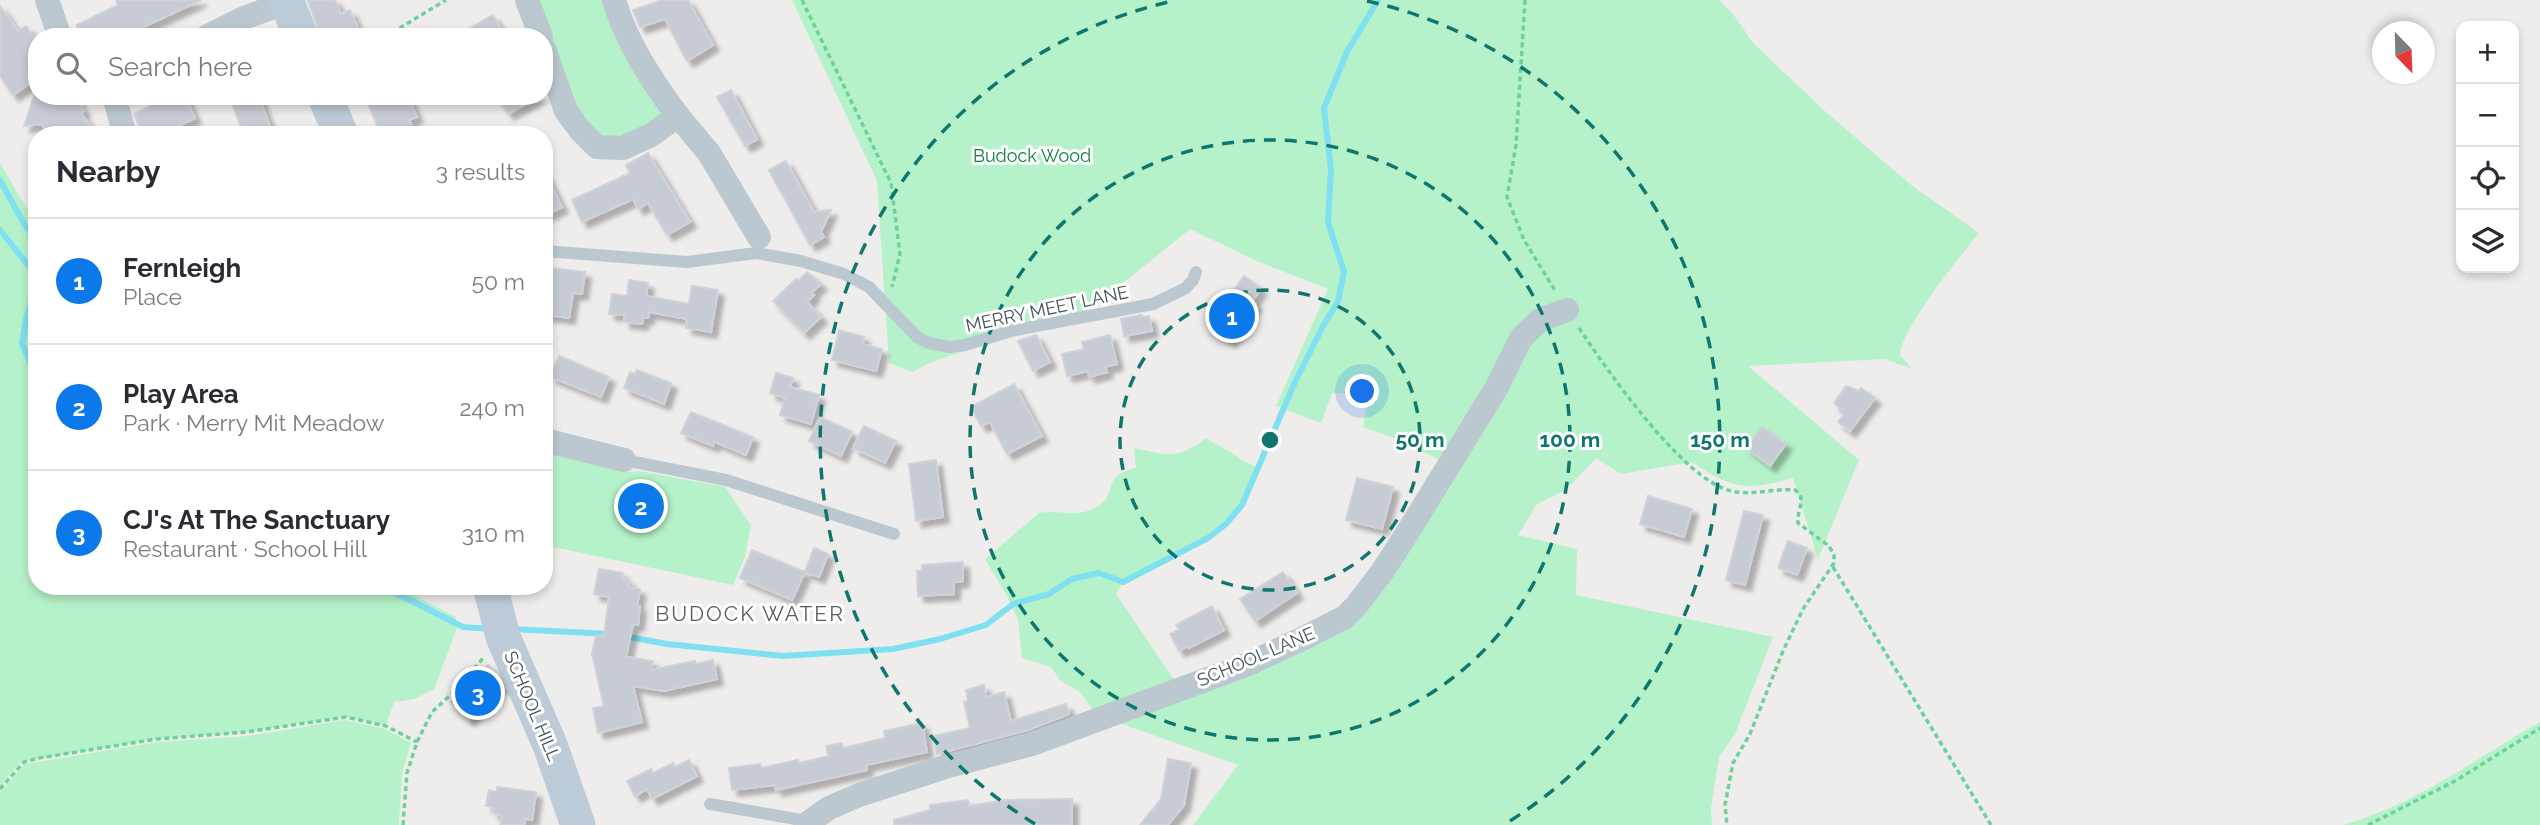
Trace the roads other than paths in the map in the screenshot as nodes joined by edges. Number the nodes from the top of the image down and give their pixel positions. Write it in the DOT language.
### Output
graph roads {
  1 [pos="47,0"];
  2 [pos="527,0"];
  3 [pos="614,0"];
  4 [pos="287,1"];
  5 [pos="57,28"];
  6 [pos="225,28"];
  7 [pos="298,28"];
  8 [pos="538,28"];
  9 [pos="553,74"];
  10 [pos="117,105"];
  11 [pos="329,105"];
  12 [pos="678,116"];
  13 [pos="122,126"];
  14 [pos="337,126"];
  15 [pos="759,237"];
  16 [pos="553,252"];
  17 [pos="1196,272"];
  18 [pos="1567,310"];
  19 [pos="553,442"];
  20 [pos="624,460"];
  21 [pos="894,534"];
  22 [pos="492,595"];
  23 [pos="710,804"];
  24 [pos="806,823"];
  25 [pos="578,825"];
  1 -- 5 [label="street"];
  2 -- 8 [label="street"];
  3 -- 12 [label="street"];
  4 -- 6 [label="street"];
  4 -- 7 [label="street"];
  9 -- 12 [label="street"];
  10 -- 13 [label="street"];
  11 -- 14 [label="street"];
  12 -- 15 [label="street"];
  16 -- 17 [label="lane, MERRY MEET LANE"];
  18 -- 24 [label="street, SCHOOL LANE"];
  19 -- 20 [label="street"];
  20 -- 21 [label="lane"];
  22 -- 25 [label="street, SCHOOL HILL"];
  23 -- 24 [label="lane"];
}
